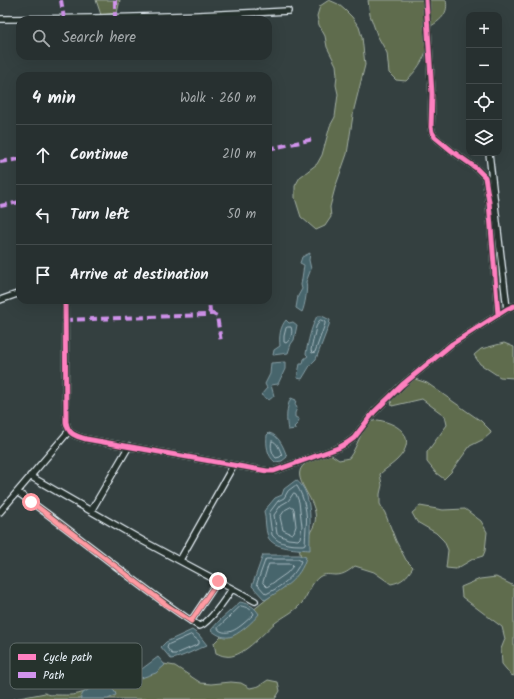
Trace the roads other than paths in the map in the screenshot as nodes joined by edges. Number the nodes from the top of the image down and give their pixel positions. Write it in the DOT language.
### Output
graph roads {
  1 [pos="426,0"];
  2 [pos="288,11"];
  3 [pos="176,16"];
  4 [pos="0,19"];
  5 [pos="16,19"];
  6 [pos="489,156"];
  7 [pos="16,294"];
  8 [pos="0,300"];
  9 [pos="64,304"];
  10 [pos="514,306"];
  11 [pos="507,309"];
  12 [pos="498,314"];
  13 [pos="69,431"];
  14 [pos="130,446"];
  15 [pos="233,466"];
  16 [pos="30,476"];
  17 [pos="17,492"];
  18 [pos="91,511"];
  19 [pos="0,512"];
  20 [pos="180,560"];
  21 [pos="218,581"];
  22 [pos="232,589"];
  23 [pos="256,601"];
  24 [pos="191,621"];
  1 -- 12 [label="street"];
  2 -- 3 [label="street"];
  4 -- 5 [label="street"];
  6 -- 11 [label="street"];
  7 -- 8 [label="street"];
  9 -- 13 [label="street"];
  10 -- 11 [label="street"];
  11 -- 12 [label="street"];
  12 -- 15 [label="street"];
  13 -- 14 [label="street"];
  13 -- 16 [label="street"];
  14 -- 15 [label="street"];
  14 -- 18 [label="street"];
  15 -- 20 [label="street"];
  16 -- 17 [label="street"];
  16 -- 18 [label="street"];
  17 -- 19 [label="street"];
  17 -- 24 [label="street"];
  18 -- 20 [label="street"];
  20 -- 21 [label="street"];
  21 -- 22 [label="street"];
  21 -- 24 [label="street"];
  22 -- 23 [label="street"];
  22 -- 24 [label="street"];
}
